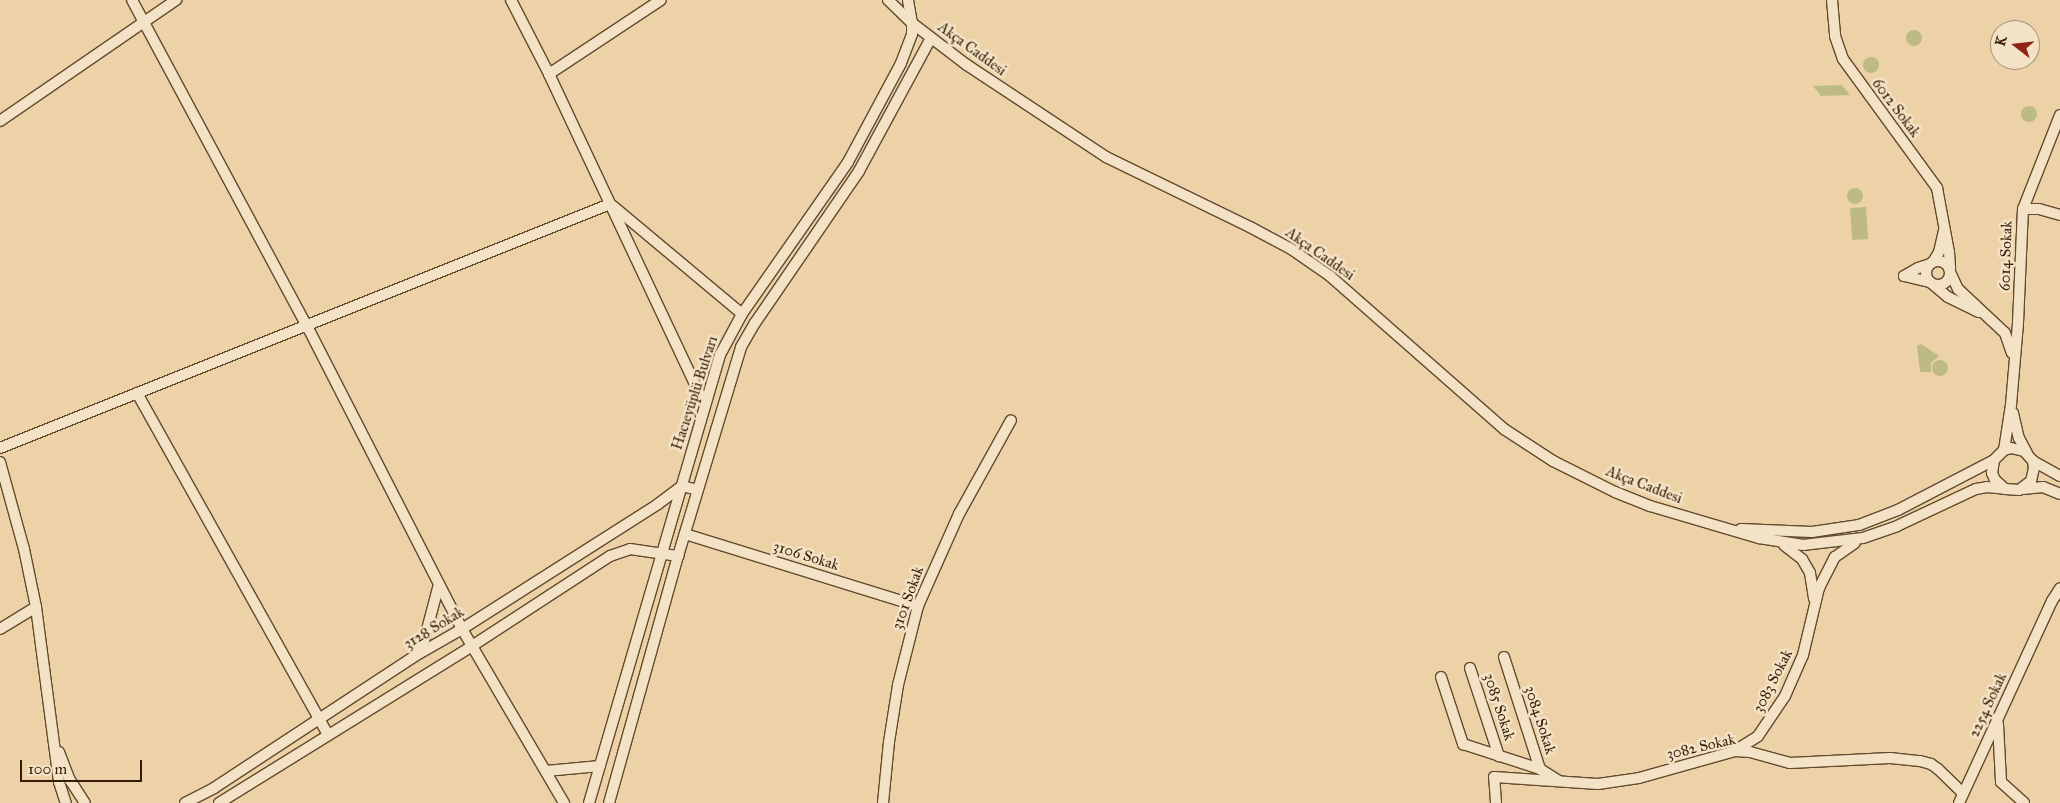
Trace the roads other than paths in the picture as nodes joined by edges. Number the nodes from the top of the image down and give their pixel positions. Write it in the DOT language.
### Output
graph roads {
  1 [pos="132,0"];
  2 [pos="176,0"];
  3 [pos="510,0"];
  4 [pos="661,0"];
  5 [pos="888,0"];
  6 [pos="908,0"];
  7 [pos="1832,0"];
  8 [pos="144,22"];
  9 [pos="912,23"];
  10 [pos="931,38"];
  11 [pos="549,74"];
  12 [pos="2060,115"];
  13 [pos="0,121"];
  14 [pos="848,162"];
  15 [pos="859,171"];
  16 [pos="610,204"];
  17 [pos="2024,209"];
  18 [pos="2060,215"];
  19 [pos="1944,230"];
  20 [pos="1931,263"];
  21 [pos="1950,270"];
  22 [pos="1930,282"];
  23 [pos="1980,312"];
  24 [pos="742,314"];
  25 [pos="307,326"];
  26 [pos="2014,366"];
  27 [pos="137,393"];
  28 [pos="705,405"];
  29 [pos="2011,406"];
  30 [pos="1011,420"];
  31 [pos="0,448"];
  32 [pos="2004,450"];
  33 [pos="2031,458"];
  34 [pos="1994,460"];
  35 [pos="0,462"];
  36 [pos="2060,476"];
  37 [pos="682,486"];
  38 [pos="2005,489"];
  39 [pos="698,490"];
  40 [pos="2019,490"];
  41 [pos="2060,494"];
  42 [pos="1730,529"];
  43 [pos="685,534"];
  44 [pos="1863,538"];
  45 [pos="1781,543"];
  46 [pos="662,552"];
  47 [pos="678,556"];
  48 [pos="2060,582"];
  49 [pos="438,584"];
  50 [pos="2060,588"];
  51 [pos="2056,600"];
  52 [pos="918,606"];
  53 [pos="36,607"];
  54 [pos="1814,610"];
  55 [pos="0,629"];
  56 [pos="462,629"];
  57 [pos="472,646"];
  58 [pos="415,656"];
  59 [pos="1504,657"];
  60 [pos="1470,668"];
  61 [pos="1441,677"];
  62 [pos="318,720"];
  63 [pos="1998,721"];
  64 [pos="328,735"];
  65 [pos="53,737"];
  66 [pos="1735,751"];
  67 [pos="1499,756"];
  68 [pos="600,766"];
  69 [pos="1540,770"];
  70 [pos="546,771"];
  71 [pos="1560,782"];
  72 [pos="1963,793"];
  73 [pos="66,803"];
  74 [pos="85,803"];
  75 [pos="186,803"];
  76 [pos="219,803"];
  77 [pos="563,803"];
  78 [pos="590,803"];
  79 [pos="609,803"];
  80 [pos="883,803"];
  81 [pos="1496,803"];
  82 [pos="1959,803"];
  83 [pos="2024,803"];
  1 -- 8 [label="street"];
  2 -- 8 [label="street"];
  3 -- 11 [label="street"];
  4 -- 11 [label="street"];
  5 -- 9 [label="street, Akça Caddesi"];
  6 -- 9 [label="street, Hacıeyüplü Bulvarı"];
  7 -- 19 [label="street, 6012 Sokak"];
  8 -- 13 [label="street"];
  8 -- 25 [label="street"];
  9 -- 10 [label="street, Akça Caddesi"];
  9 -- 14 [label="street, Hacıeyüplü Bulvarı"];
  10 -- 15 [label="street, Hacıeyüplü Bulvarı"];
  10 -- 42 [label="street, Akça Caddesi"];
  11 -- 16 [label="street"];
  12 -- 17 [label="street, 6014 Sokak"];
  14 -- 15 [label="street"];
  14 -- 24 [label="street, Hacıeyüplü Bulvarı"];
  15 -- 39 [label="street, Hacıeyüplü Bulvarı"];
  16 -- 24 [label="street"];
  16 -- 25 [label="street"];
  16 -- 28 [label="street"];
  17 -- 18 [label="street"];
  17 -- 26 [label="street, 6014 Sokak"];
  19 -- 20 [label="street, 6012 Sokak"];
  19 -- 21 [label="street, 6012 Sokak"];
  20 -- 21 [label="street"];
  20 -- 22 [label="street, 6012 Sokak"];
  20 -- 22 [label="street"];
  21 -- 22 [label="street"];
  21 -- 23 [label="street, 6012 Sokak"];
  22 -- 23 [label="street, 6012 Sokak"];
  23 -- 26 [label="street, 6012 Sokak"];
  24 -- 28 [label="street, Hacıeyüplü Bulvarı"];
  25 -- 27 [label="street"];
  25 -- 49 [label="street"];
  26 -- 29 [label="street, 6014 Sokak"];
  27 -- 31 [label="street"];
  27 -- 62 [label="street"];
  28 -- 37 [label="street, Hacıeyüplü Bulvarı"];
  29 -- 32 [label="street, 6014 Sokak"];
  29 -- 33 [label="street, 6014 Sokak"];
  30 -- 52 [label="street, 3101 Sokak"];
  32 -- 33 [label="street"];
  32 -- 34 [label="street, Akça Caddesi"];
  33 -- 36 [label="street"];
  33 -- 40 [label="street"];
  34 -- 38 [label="street"];
  34 -- 42 [label="street, Akça Caddesi"];
  35 -- 53 [label="street"];
  37 -- 39 [label="street"];
  37 -- 46 [label="street, Hacıeyüplü Bulvarı"];
  37 -- 56 [label="street, 3128 Sokak"];
  38 -- 40 [label="street, Akça Caddesi"];
  38 -- 44 [label="street, Akça Caddesi"];
  39 -- 43 [label="street, Hacıeyüplü Bulvarı"];
  40 -- 41 [label="street, Akça Caddesi"];
  42 -- 45 [label="street, Akça Caddesi"];
  43 -- 47 [label="street, Hacıeyüplü Bulvarı"];
  43 -- 52 [label="street, 3106 Sokak"];
  44 -- 45 [label="street, Akça Caddesi"];
  44 -- 54 [label="street, 3083 Sokak"];
  45 -- 54 [label="street, 3083 Sokak"];
  46 -- 47 [label="street"];
  46 -- 57 [label="street"];
  46 -- 68 [label="street, Hacıeyüplü Bulvarı"];
  47 -- 79 [label="street, Hacıeyüplü Bulvarı"];
  48 -- 51 [label="street, 2254 Sokak"];
  49 -- 56 [label="street"];
  49 -- 58 [label="street"];
  50 -- 51 [label="street, 2254 Sokak"];
  51 -- 63 [label="street, 2254 Sokak"];
  52 -- 80 [label="street, 3101 Sokak"];
  53 -- 55 [label="street"];
  53 -- 65 [label="street"];
  54 -- 66 [label="street, 3083 Sokak"];
  56 -- 57 [label="street"];
  56 -- 58 [label="street, 3128 Sokak"];
  57 -- 64 [label="street"];
  57 -- 70 [label="street"];
  58 -- 62 [label="street, 3128 Sokak"];
  59 -- 69 [label="street, 3084 Sokak"];
  60 -- 67 [label="street, 3085 Sokak"];
  61 -- 67 [label="street"];
  62 -- 64 [label="street"];
  62 -- 75 [label="street, 3128 Sokak"];
  63 -- 72 [label="street, 2254 Sokak"];
  63 -- 83 [label="street"];
  64 -- 76 [label="street"];
  65 -- 73 [label="street"];
  65 -- 74 [label="street"];
  66 -- 71 [label="street, 3082 Sokak"];
  66 -- 72 [label="street, 3082 Sokak"];
  67 -- 69 [label="street"];
  68 -- 70 [label="street"];
  68 -- 78 [label="street, Hacıeyüplü Bulvarı"];
  69 -- 71 [label="street, 3084 Sokak"];
  70 -- 77 [label="street"];
  71 -- 81 [label="street, 3082 Sokak"];
  72 -- 82 [label="street, 2254 Sokak"];
}
